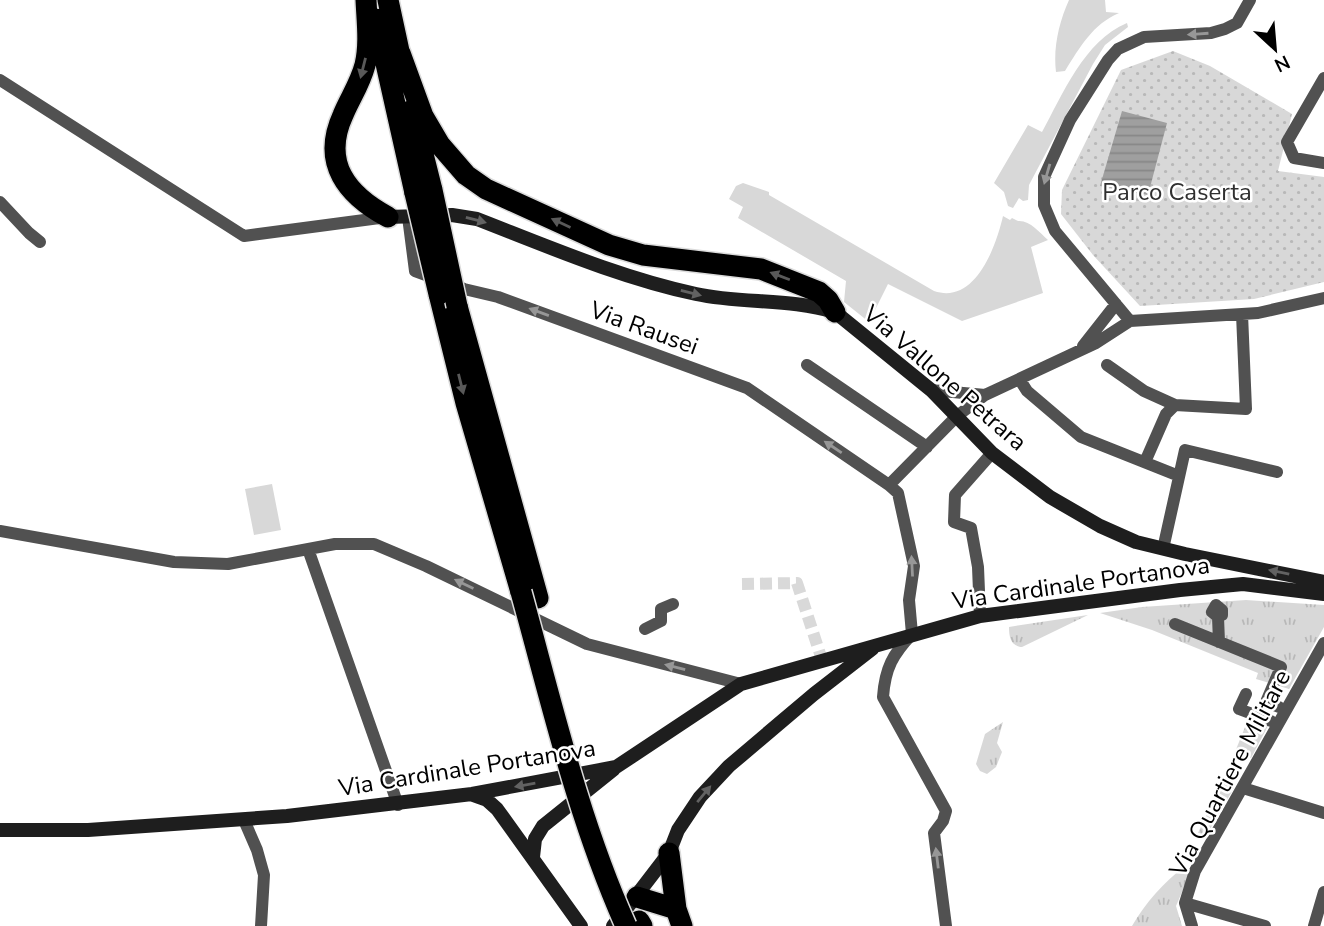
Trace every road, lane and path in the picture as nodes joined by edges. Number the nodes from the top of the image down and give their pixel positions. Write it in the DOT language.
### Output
graph roads {
  1 [pos="366,0"];
  2 [pos="372,0"];
  3 [pos="388,0"];
  4 [pos="1250,0"];
  5 [pos="400,53"];
  6 [pos="1324,78"];
  7 [pos="0,80"];
  8 [pos="1324,163"];
  9 [pos="423,191"];
  10 [pos="0,202"];
  11 [pos="398,217"];
  12 [pos="40,242"];
  13 [pos="1324,298"];
  14 [pos="1116,304"];
  15 [pos="835,312"];
  16 [pos="1242,314"];
  17 [pos="1130,321"];
  18 [pos="1078,352"];
  19 [pos="807,365"];
  20 [pos="1107,365"];
  21 [pos="1020,380"];
  22 [pos="931,390"];
  23 [pos="985,395"];
  24 [pos="1175,405"];
  25 [pos="957,416"];
  26 [pos="928,447"];
  27 [pos="992,453"];
  28 [pos="1145,462"];
  29 [pos="1277,472"];
  30 [pos="1179,476"];
  31 [pos="889,485"];
  32 [pos="0,531"];
  33 [pos="308,549"];
  34 [pos="1163,549"];
  35 [pos="1234,563"];
  36 [pos="1324,582"];
  37 [pos="1243,584"];
  38 [pos="1324,594"];
  39 [pos="530,595"];
  40 [pos="673,604"];
  41 [pos="981,616"];
  42 [pos="1218,617"];
  43 [pos="1175,624"];
  44 [pos="645,629"];
  45 [pos="912,634"];
  46 [pos="1219,642"];
  47 [pos="880,643"];
  48 [pos="1324,643"];
  49 [pos="822,660"];
  50 [pos="844,671"];
  51 [pos="741,684"];
  52 [pos="1246,694"];
  53 [pos="1279,707"];
  54 [pos="1271,721"];
  55 [pos="616,767"];
  56 [pos="1243,788"];
  57 [pos="472,794"];
  58 [pos="398,804"];
  59 [pos="1324,814"];
  60 [pos="244,820"];
  61 [pos="0,830"];
  62 [pos="669,853"];
  63 [pos="533,857"];
  64 [pos="1324,892"];
  65 [pos="637,897"];
  66 [pos="1185,903"];
  67 [pos="679,918"];
  68 [pos="635,924"];
  69 [pos="261,926"];
  70 [pos="580,926"];
  71 [pos="613,926"];
  72 [pos="946,926"];
  73 [pos="1192,926"];
  74 [pos="1265,926"];
  75 [pos="1314,926"];
  1 -- 11 [label="highway, one-way"];
  2 -- 9 [label="highway"];
  3 -- 5 [label="highway"];
  4 -- 14 [label="street, one-way"];
  5 -- 9 [label="highway"];
  15 -- 5 [label="highway, one-way"];
  6 -- 8 [label="street"];
  7 -- 11 [label="street"];
  9 -- 39 [label="highway, bridge"];
  9 -- 39 [label="highway, one-way, bridge"];
  10 -- 12 [label="street"];
  11 -- 15 [label="street, Via Vallone Petrara, one-way"];
  31 -- 11 [label="street, Via Rausei, one-way"];
  13 -- 16 [label="street"];
  14 -- 17 [label="street"];
  14 -- 18 [label="street"];
  15 -- 22 [label="street, Via Vallone Petrara"];
  16 -- 17 [label="street"];
  16 -- 24 [label="street"];
  17 -- 18 [label="street"];
  18 -- 21 [label="street"];
  19 -- 26 [label="street"];
  20 -- 24 [label="street"];
  21 -- 23 [label="street"];
  21 -- 28 [label="street"];
  22 -- 23 [label="street"];
  22 -- 25 [label="street, Via Vallone Petrara"];
  23 -- 25 [label="street"];
  24 -- 28 [label="street"];
  25 -- 26 [label="street"];
  25 -- 27 [label="street, Via Vallone Petrara"];
  26 -- 31 [label="street"];
  27 -- 34 [label="street, Via Vallone Petrara"];
  27 -- 41 [label="street"];
  28 -- 30 [label="street"];
  29 -- 30 [label="street"];
  30 -- 34 [label="street"];
  45 -- 31 [label="street, one-way"];
  32 -- 33 [label="street"];
  51 -- 33 [label="street, one-way"];
  33 -- 58 [label="street"];
  34 -- 35 [label="street, Via Vallone Petrara"];
  36 -- 35 [label="street, Via Vallone Petrara, one-way"];
  35 -- 37 [label="street"];
  37 -- 38 [label="street, Via Cardinale Portanova"];
  37 -- 41 [label="street, Via Cardinale Portanova"];
  39 -- 68 [label="highway"];
  40 -- 44 [label="street"];
  41 -- 45 [label="street, Via Cardinale Portanova"];
  42 -- 46 [label="street"];
  43 -- 46 [label="street"];
  45 -- 47 [label="street, Via Cardinale Portanova"];
  72 -- 45 [label="street, one-way"];
  46 -- 53 [label="street"];
  47 -- 49 [label="street, Via Cardinale Portanova"];
  47 -- 50 [label="street"];
  48 -- 56 [label="street, Via Quartiere Militare"];
  49 -- 50 [label="street"];
  49 -- 51 [label="street, Via Cardinale Portanova"];
  62 -- 50 [label="street, one-way"];
  51 -- 55 [label="street, Via Cardinale Portanova"];
  52 -- 54 [label="street"];
  55 -- 57 [label="street, Via Cardinale Portanova, one-way"];
  55 -- 63 [label="street"];
  56 -- 59 [label="street"];
  56 -- 66 [label="street, Via Quartiere Militare"];
  57 -- 58 [label="street, Via Cardinale Portanova"];
  57 -- 63 [label="street"];
  58 -- 60 [label="street, Via Cardinale Portanova"];
  60 -- 61 [label="street, Via Cardinale Portanova"];
  60 -- 69 [label="street"];
  62 -- 65 [label="street"];
  62 -- 67 [label="highway"];
  63 -- 70 [label="street"];
  64 -- 75 [label="street"];
  65 -- 67 [label="highway"];
  65 -- 71 [label="street"];
  66 -- 73 [label="street, Via Quartiere Militare"];
  66 -- 74 [label="street"];
}
